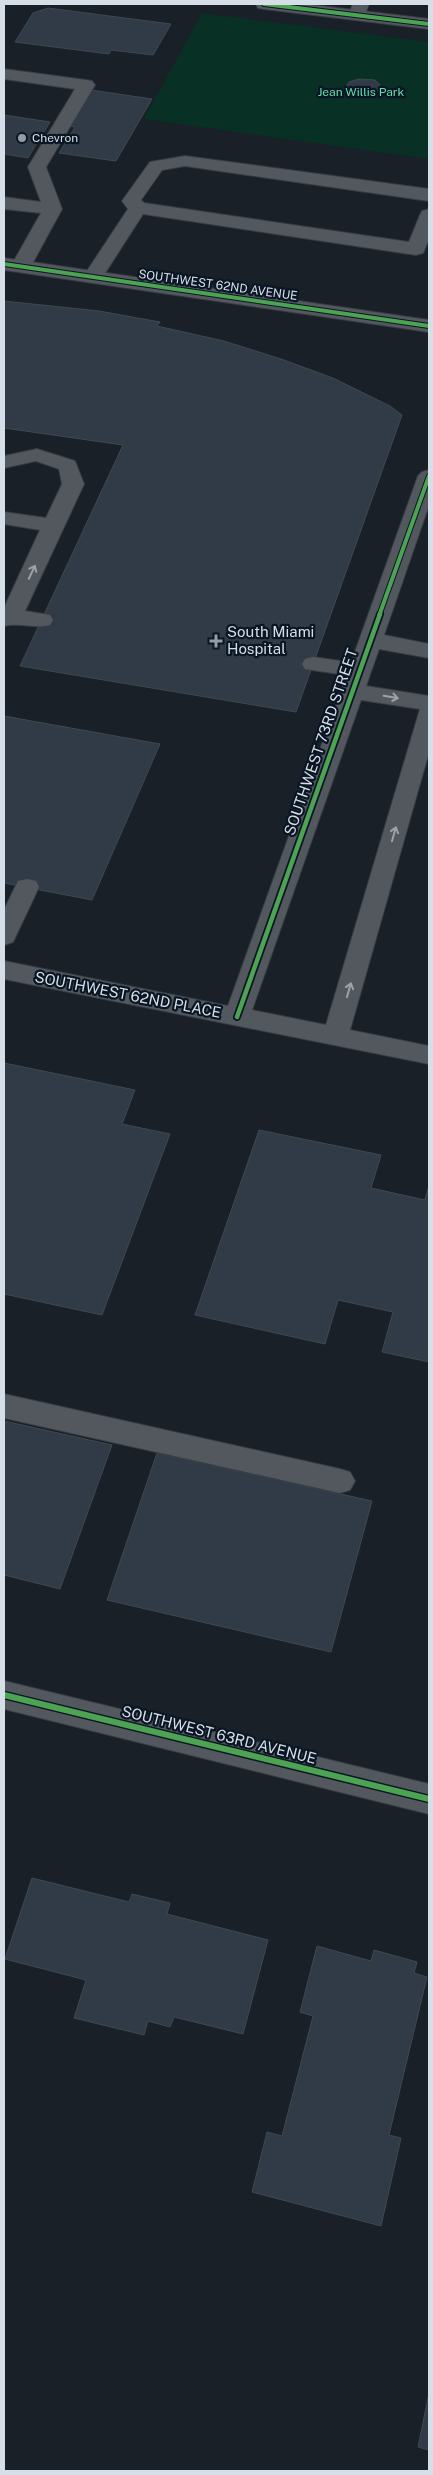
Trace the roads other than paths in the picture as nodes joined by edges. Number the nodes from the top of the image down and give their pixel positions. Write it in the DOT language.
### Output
graph roads {
  1 [pos="264,4"];
  2 [pos="359,9"];
  3 [pos="429,24"];
  4 [pos="4,74"];
  5 [pos="429,195"];
  6 [pos="4,202"];
  7 [pos="138,208"];
  8 [pos="53,209"];
  9 [pos="429,215"];
  10 [pos="12,265"];
  11 [pos="93,277"];
  12 [pos="429,326"];
  13 [pos="4,462"];
  14 [pos="429,476"];
  15 [pos="4,518"];
  16 [pos="53,526"];
  17 [pos="7,617"];
  18 [pos="42,620"];
  19 [pos="370,640"];
  20 [pos="429,651"];
  21 [pos="313,664"];
  22 [pos="356,681"];
  23 [pos="429,703"];
  24 [pos="429,714"];
  25 [pos="27,887"];
  26 [pos="4,936"];
  27 [pos="4,970"];
  28 [pos="237,1016"];
  29 [pos="335,1037"];
  30 [pos="429,1055"];
  31 [pos="4,1406"];
  32 [pos="340,1480"];
  33 [pos="4,1695"];
  34 [pos="429,1799"];
  1 -- 2 [label="street"];
  2 -- 3 [label="street"];
  4 -- 8 [label="street"];
  5 -- 7 [label="street"];
  6 -- 8 [label="street"];
  7 -- 9 [label="street"];
  7 -- 11 [label="street"];
  8 -- 10 [label="street"];
  10 -- 11 [label="street, SOUTHWEST 62ND AVENUE"];
  11 -- 12 [label="street, SOUTHWEST 62ND AVENUE"];
  13 -- 16 [label="street"];
  14 -- 19 [label="street, SOUTHWEST 73RD STREET"];
  15 -- 16 [label="street"];
  17 -- 16 [label="street, one-way"];
  17 -- 18 [label="street"];
  19 -- 20 [label="street"];
  19 -- 22 [label="street, SOUTHWEST 73RD STREET"];
  21 -- 22 [label="street"];
  22 -- 23 [label="street, one-way"];
  22 -- 28 [label="street, SOUTHWEST 73RD STREET"];
  29 -- 24 [label="street, one-way"];
  25 -- 26 [label="street"];
  27 -- 28 [label="street, SOUTHWEST 62ND PLACE"];
  28 -- 29 [label="street, SOUTHWEST 62ND PLACE"];
  29 -- 30 [label="street, SOUTHWEST 62ND PLACE"];
  31 -- 32 [label="street"];
  33 -- 34 [label="street, SOUTHWEST 63RD AVENUE"];
}
